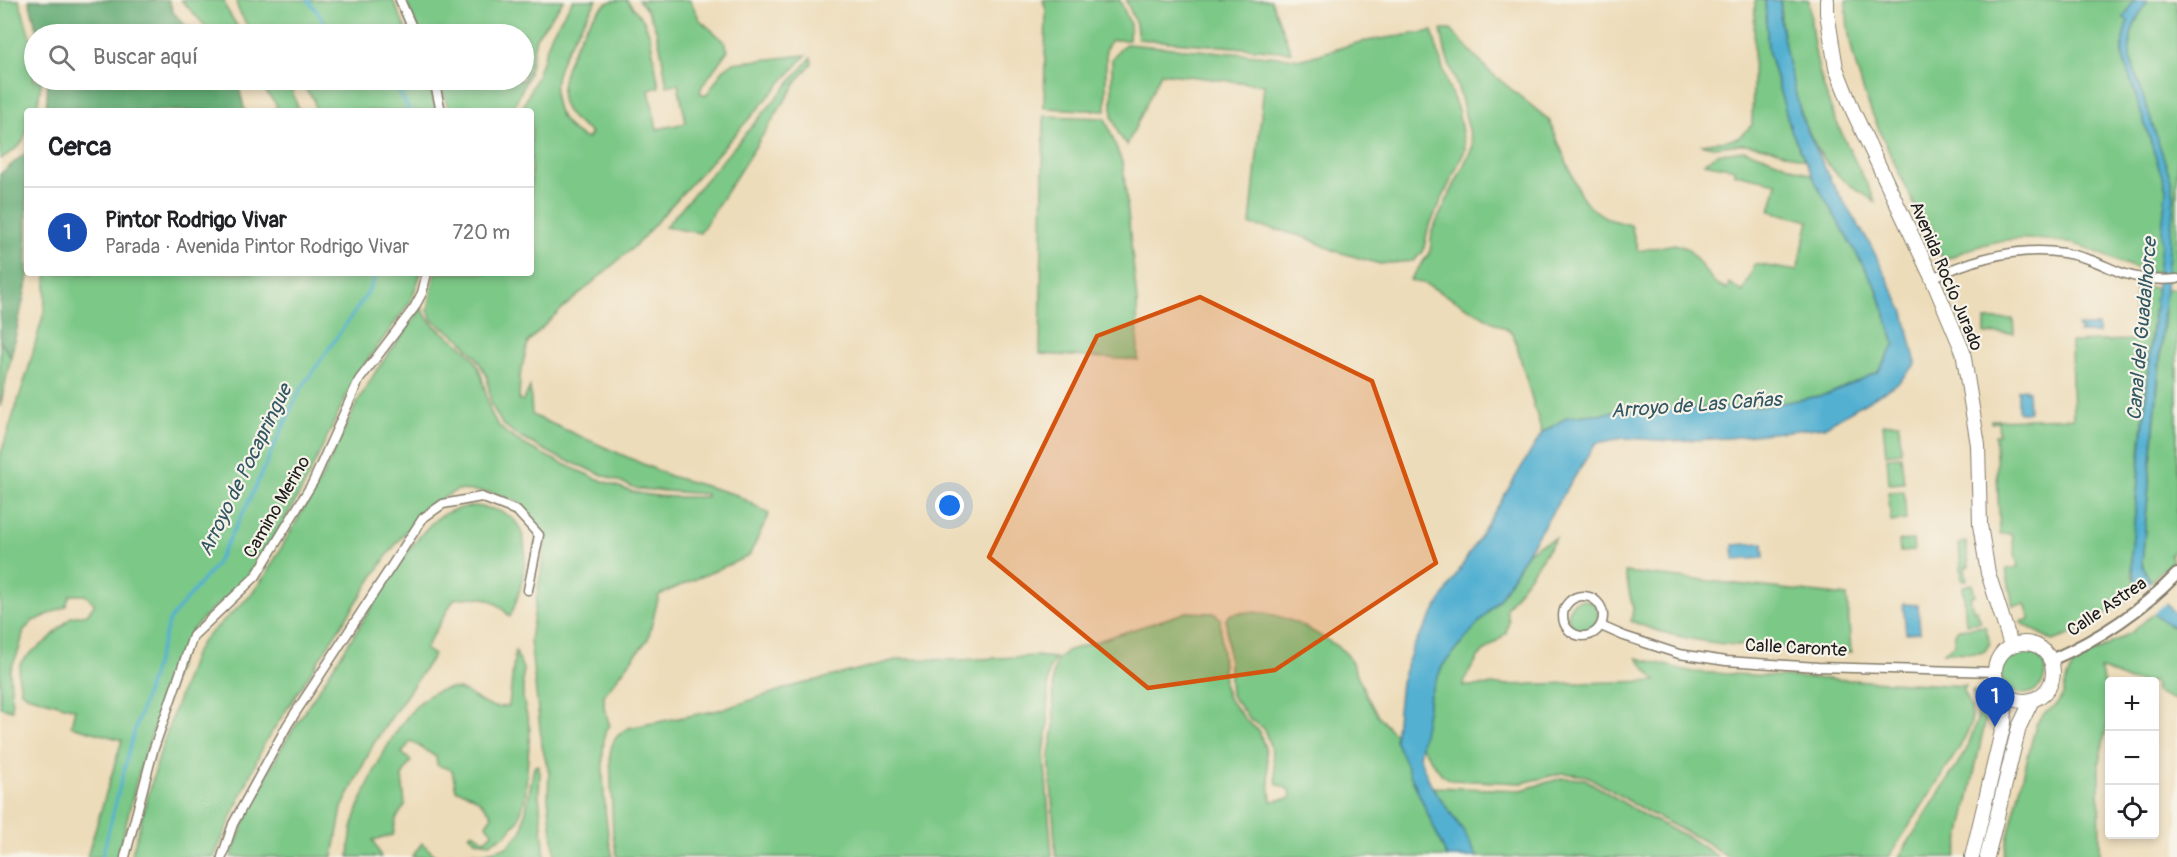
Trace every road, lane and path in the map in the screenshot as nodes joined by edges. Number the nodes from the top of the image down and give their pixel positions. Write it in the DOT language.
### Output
graph roads {
  1 [pos="400,0"];
  2 [pos="1827,0"];
  3 [pos="411,24"];
  4 [pos="436,90"];
  5 [pos="440,108"];
  6 [pos="426,276"];
  7 [pos="1932,278"];
  8 [pos="2173,280"];
  9 [pos="2177,574"];
  10 [pos="528,590"];
  11 [pos="1601,626"];
  12 [pos="2011,645"];
  13 [pos="2051,660"];
  14 [pos="1995,672"];
  15 [pos="2006,694"];
  16 [pos="2032,700"];
  17 [pos="125,857"];
  18 [pos="222,857"];
  19 [pos="1971,857"];
  20 [pos="1987,857"];
  1 -- 3 [label="street"];
  2 -- 7 [label="main road, Avenida Rocío Jurado"];
  4 -- 5 [label="street"];
  6 -- 17 [label="street, Camino Merino"];
  7 -- 8 [label="street"];
  7 -- 12 [label="main road, Avenida Rocío Jurado"];
  9 -- 13 [label="street, Calle Astrea"];
  10 -- 18 [label="street"];
  11 -- 11 [label="street"];
  11 -- 14 [label="street, Calle Caronte"];
  12 -- 13 [label="main road"];
  12 -- 14 [label="main road"];
  13 -- 16 [label="main road"];
  14 -- 15 [label="main road"];
  15 -- 16 [label="main road"];
  15 -- 19 [label="main road"];
  16 -- 20 [label="main road"];
}
